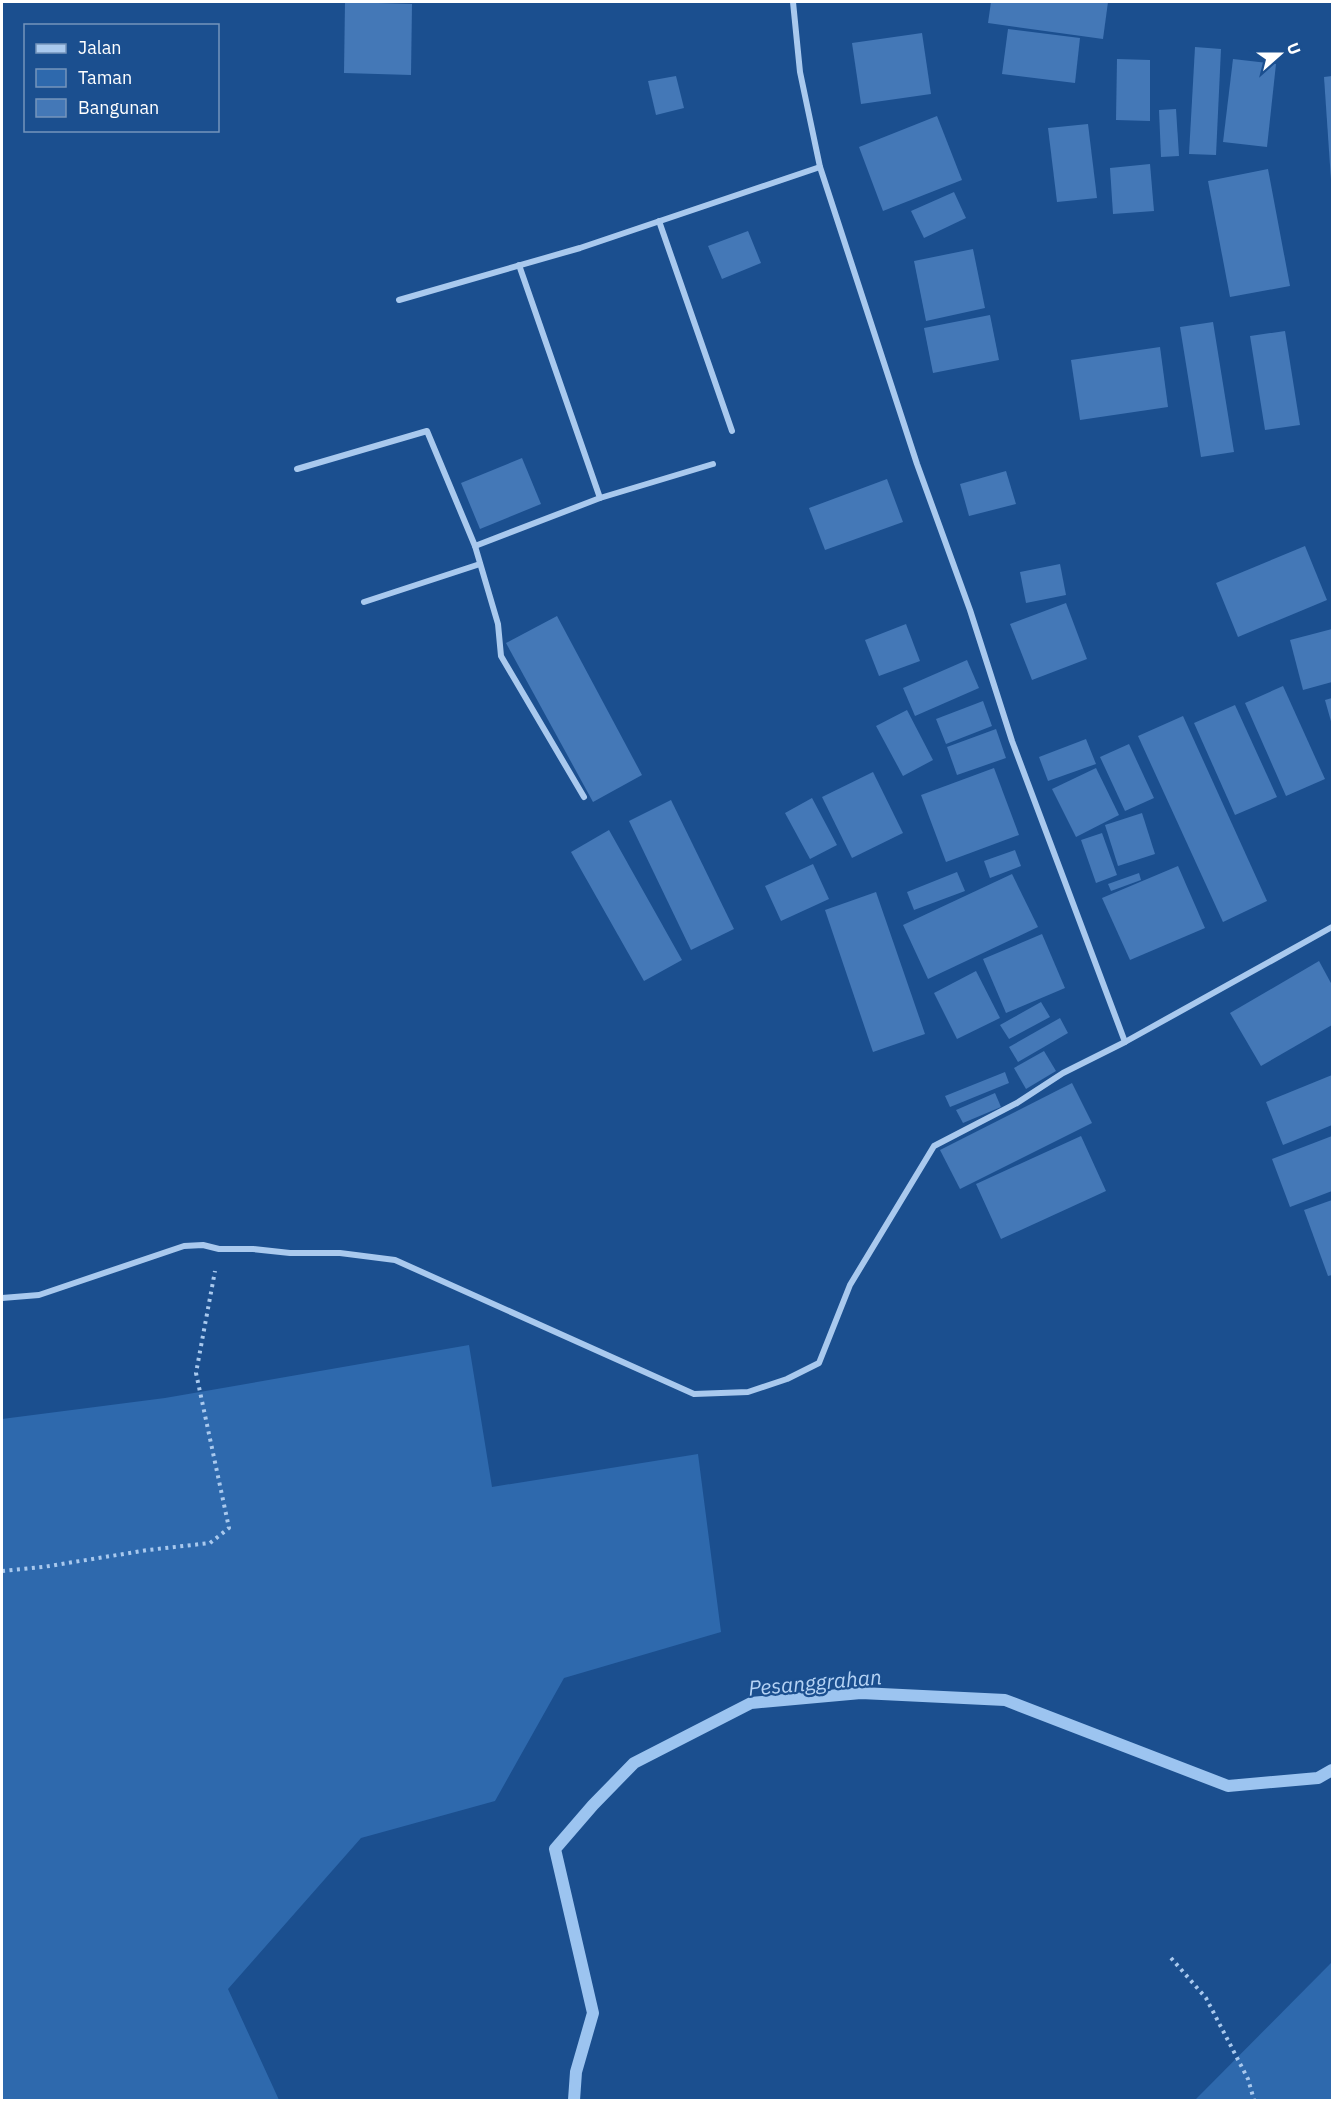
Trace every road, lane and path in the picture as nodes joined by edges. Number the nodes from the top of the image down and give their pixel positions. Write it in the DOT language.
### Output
graph roads {
  1 [pos="793,2"];
  2 [pos="820,167"];
  3 [pos="659,221"];
  4 [pos="519,265"];
  5 [pos="399,300"];
  6 [pos="732,431"];
  7 [pos="713,464"];
  8 [pos="297,469"];
  9 [pos="600,498"];
  10 [pos="475,546"];
  11 [pos="480,564"];
  12 [pos="364,602"];
  13 [pos="584,796"];
  14 [pos="1332,927"];
  15 [pos="1125,1042"];
  16 [pos="219,1249"];
  17 [pos="2,1298"];
  18 [pos="2,1571"];
  19 [pos="1171,1958"];
  20 [pos="1254,2100"];
  1 -- 2 [label="street"];
  2 -- 3 [label="street"];
  2 -- 15 [label="street"];
  3 -- 4 [label="street"];
  3 -- 6 [label="street"];
  4 -- 5 [label="street"];
  4 -- 9 [label="street"];
  7 -- 9 [label="street"];
  8 -- 10 [label="street"];
  9 -- 10 [label="street"];
  10 -- 11 [label="street"];
  11 -- 12 [label="street"];
  11 -- 13 [label="street"];
  14 -- 15 [label="street"];
  15 -- 16 [label="street"];
  16 -- 17 [label="street"];
  16 -- 18 [label="path"];
  19 -- 20 [label="path"];
}
